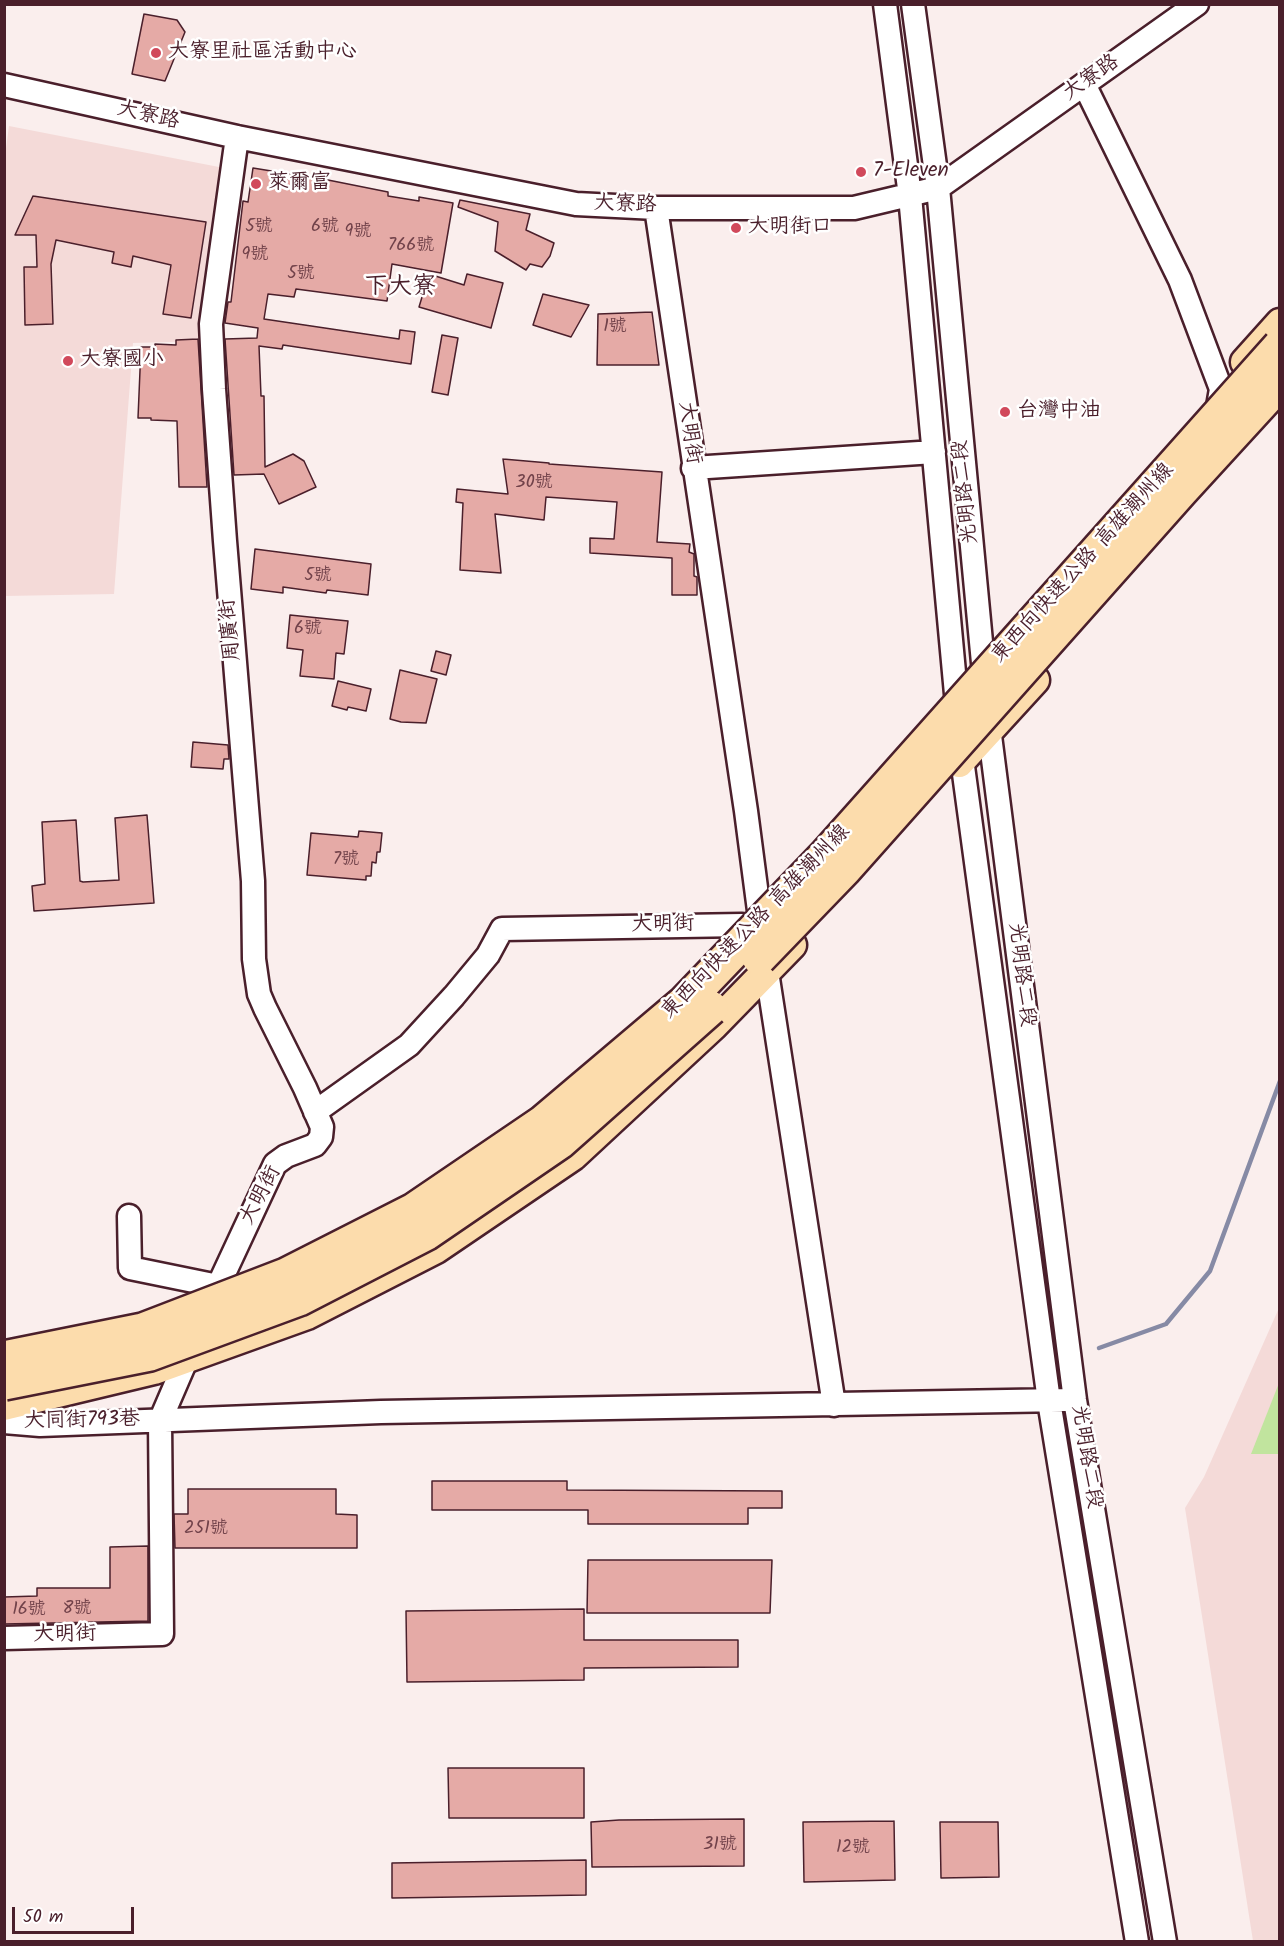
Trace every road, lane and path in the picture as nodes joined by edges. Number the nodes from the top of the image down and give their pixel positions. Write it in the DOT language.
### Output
graph roads {
  1 [pos="885,4"];
  2 [pos="913,4"];
  3 [pos="1197,4"];
  4 [pos="1084,84"];
  5 [pos="4,86"];
  6 [pos="237,137"];
  7 [pos="938,188"];
  8 [pos="910,196"];
  9 [pos="656,208"];
  10 [pos="1280,323"];
  11 [pos="1280,346"];
  12 [pos="1280,383"];
  13 [pos="1221,389"];
  14 [pos="1280,403"];
  15 [pos="959,411"];
  16 [pos="930,415"];
  17 [pos="934,452"];
  18 [pos="693,468"];
  19 [pos="1206,484"];
  20 [pos="983,657"];
  21 [pos="955,690"];
  22 [pos="989,732"];
  23 [pos="962,759"];
  24 [pos="750,917"];
  25 [pos="767,972"];
  26 [pos="315,1112"];
  27 [pos="129,1216"];
  28 [pos="218,1286"];
  29 [pos="4,1343"];
  30 [pos="4,1358"];
  31 [pos="187,1358"];
  32 [pos="4,1383"];
  33 [pos="1075,1400"];
  34 [pos="1049,1401"];
  35 [pos="834,1405"];
  36 [pos="4,1406"];
  37 [pos="160,1420"];
  38 [pos="4,1422"];
  39 [pos="4,1638"];
  40 [pos="1137,1941"];
  41 [pos="1165,1941"];
  1 -- 8 [label="street, 光明路二段"];
  2 -- 7 [label="street, 光明路二段"];
  3 -- 4 [label="street, 大寮路"];
  4 -- 7 [label="street, 大寮路"];
  4 -- 13 [label="street"];
  5 -- 6 [label="street, 大寮路"];
  6 -- 9 [label="street, 大寮路"];
  6 -- 26 [label="street, 周廣街"];
  7 -- 8 [label="street, 大寮路"];
  7 -- 15 [label="street, 光明路二段"];
  8 -- 9 [label="street, 大寮路"];
  8 -- 16 [label="street, 光明路二段"];
  9 -- 18 [label="street, 大明街"];
  10 -- 13 [label="main road"];
  11 -- 30 [label="highway, 東西向快速公路 高雄潮州線, bridge"];
  12 -- 32 [label="highway, 東西向快速公路 高雄潮州線, bridge"];
  13 -- 19 [label="street"];
  13 -- 20 [label="main road"];
  14 -- 19 [label="main road"];
  15 -- 16 [label="street"];
  15 -- 20 [label="street, 光明路二段"];
  16 -- 17 [label="street, 光明路二段"];
  17 -- 18 [label="street"];
  17 -- 21 [label="street, 光明路二段"];
  18 -- 24 [label="street, 大明街"];
  19 -- 22 [label="main road"];
  20 -- 21 [label="main road"];
  20 -- 22 [label="street, 光明路二段"];
  21 -- 23 [label="street, 光明路二段"];
  21 -- 24 [label="main road"];
  22 -- 23 [label="main road"];
  22 -- 33 [label="street, 光明路二段"];
  23 -- 25 [label="main road"];
  23 -- 34 [label="street, 光明路二段"];
  24 -- 25 [label="street, 大明街"];
  24 -- 26 [label="street, 大明街"];
  24 -- 28 [label="main road"];
  25 -- 31 [label="main road"];
  25 -- 35 [label="street, 大明街"];
  26 -- 28 [label="street, 大明街"];
  27 -- 28 [label="street"];
  28 -- 29 [label="main road"];
  28 -- 31 [label="street, 大明街"];
  31 -- 36 [label="main road"];
  31 -- 37 [label="street, 大明街"];
  33 -- 34 [label="street, 大同街793巷"];
  33 -- 41 [label="street, 光明路二段"];
  34 -- 35 [label="street, 大同街793巷"];
  34 -- 40 [label="street, 光明路二段"];
  35 -- 37 [label="street, 大同街793巷"];
  37 -- 38 [label="street, 大同街793巷"];
  37 -- 39 [label="street, 大明街"];
}
